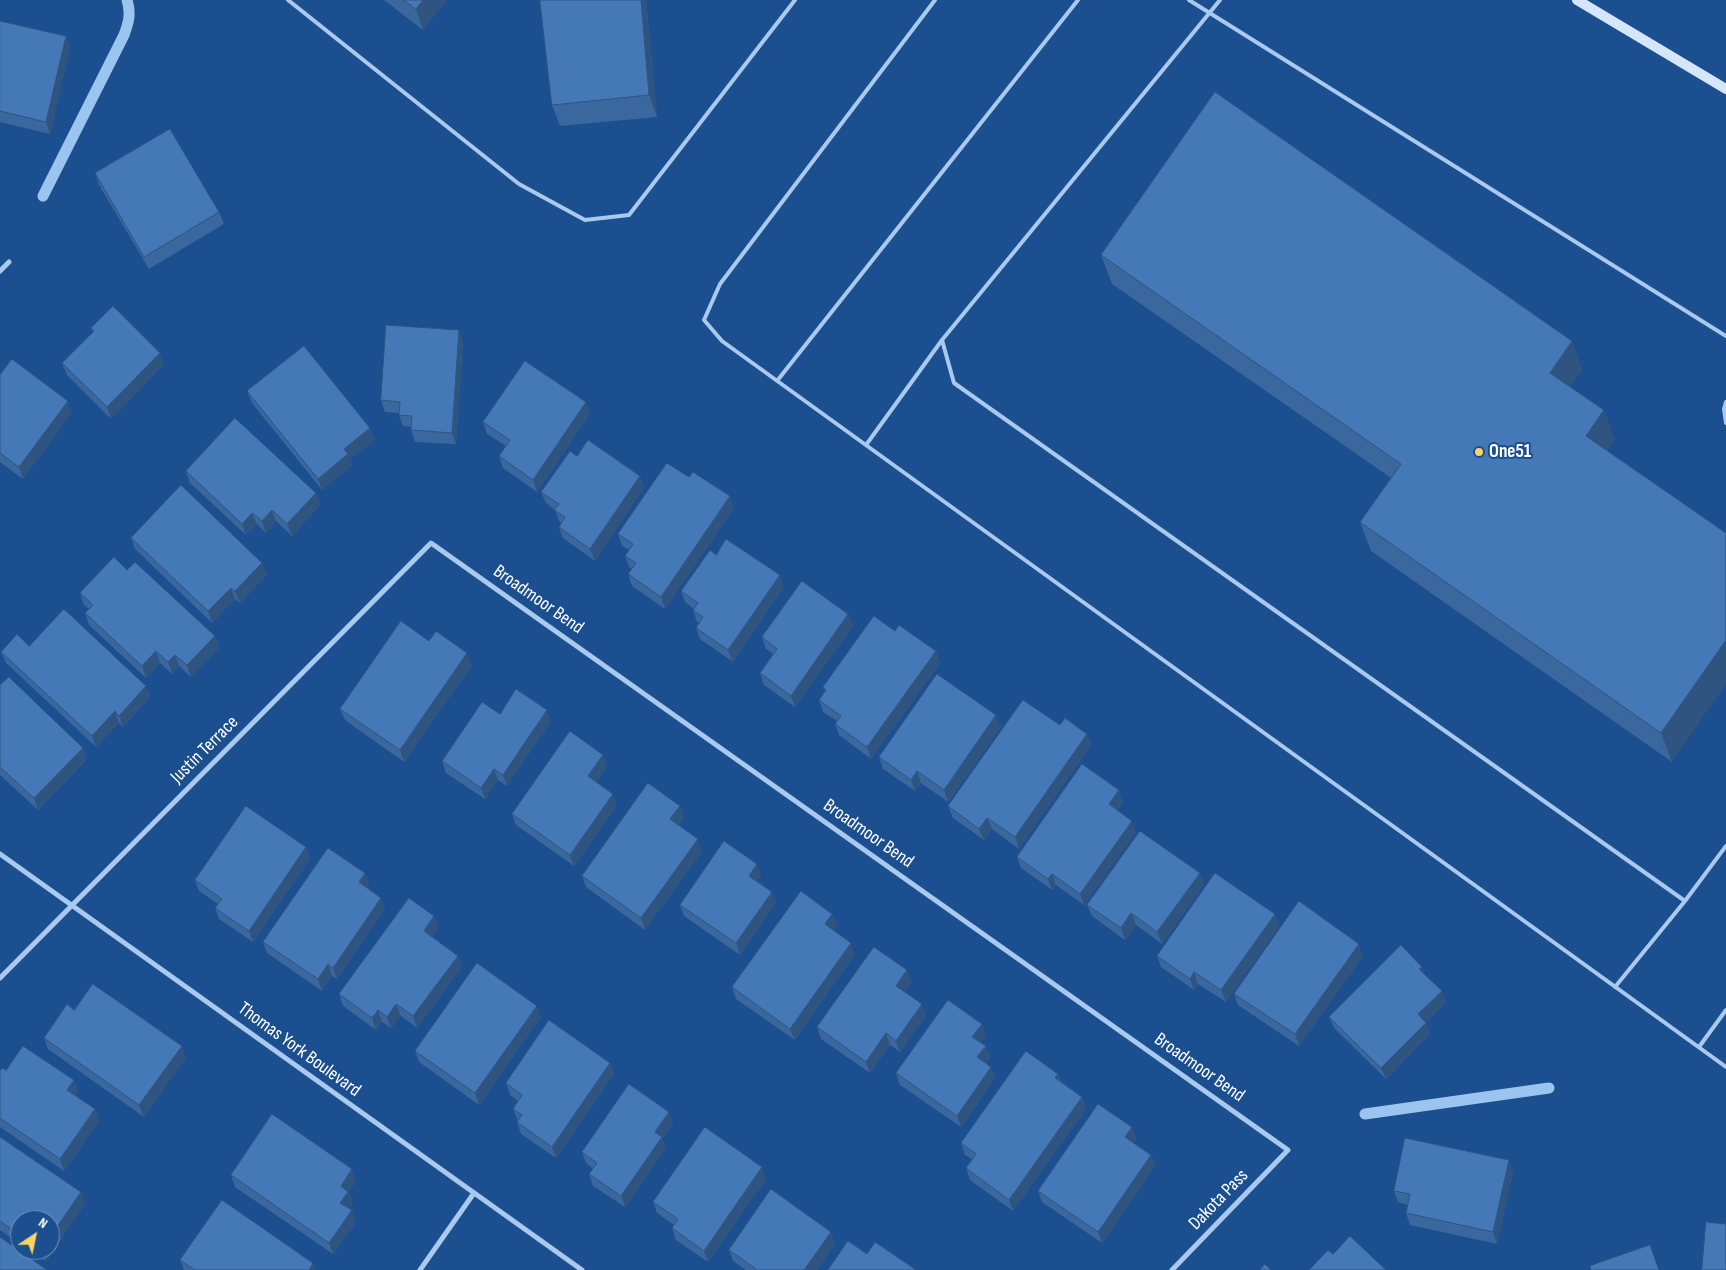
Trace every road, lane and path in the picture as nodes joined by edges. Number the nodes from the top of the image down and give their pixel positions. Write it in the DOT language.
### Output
graph roads {
  1 [pos="288,0"];
  2 [pos="795,0"];
  3 [pos="936,0"];
  4 [pos="1078,0"];
  5 [pos="1189,0"];
  6 [pos="1220,0"];
  7 [pos="1577,0"];
  8 [pos="1209,13"];
  9 [pos="1726,89"];
  10 [pos="9,262"];
  11 [pos="0,271"];
  12 [pos="1726,336"];
  13 [pos="942,340"];
  14 [pos="777,381"];
  15 [pos="1726,402"];
  16 [pos="1726,423"];
  17 [pos="866,445"];
  18 [pos="431,544"];
  19 [pos="1726,846"];
  20 [pos="0,854"];
  21 [pos="1685,901"];
  22 [pos="71,906"];
  23 [pos="0,978"];
  24 [pos="1615,987"];
  25 [pos="1726,1010"];
  26 [pos="1699,1047"];
  27 [pos="1726,1067"];
  28 [pos="1288,1150"];
  29 [pos="474,1193"];
  30 [pos="420,1270"];
  31 [pos="582,1270"];
  32 [pos="1172,1270"];
  1 -- 2 [label="lane"];
  3 -- 14 [label="lane"];
  4 -- 14 [label="lane"];
  5 -- 8 [label="lane"];
  6 -- 8 [label="lane"];
  7 -- 9 [label="main road"];
  8 -- 12 [label="lane"];
  8 -- 13 [label="lane"];
  10 -- 11 [label="street"];
  13 -- 17 [label="lane"];
  13 -- 21 [label="lane"];
  14 -- 17 [label="lane"];
  15 -- 16 [label="lane"];
  17 -- 24 [label="lane"];
  18 -- 22 [label="street, Justin Terrace"];
  18 -- 28 [label="street, Broadmoor Bend"];
  19 -- 21 [label="lane"];
  20 -- 22 [label="street, Thomas York Boulevard"];
  21 -- 24 [label="lane"];
  22 -- 23 [label="street, Justin Terrace"];
  22 -- 29 [label="street, Thomas York Boulevard"];
  24 -- 26 [label="lane"];
  25 -- 26 [label="lane"];
  26 -- 27 [label="lane"];
  28 -- 32 [label="street, Dakota Pass"];
  29 -- 30 [label="street"];
  29 -- 31 [label="street, Thomas York Boulevard"];
}
